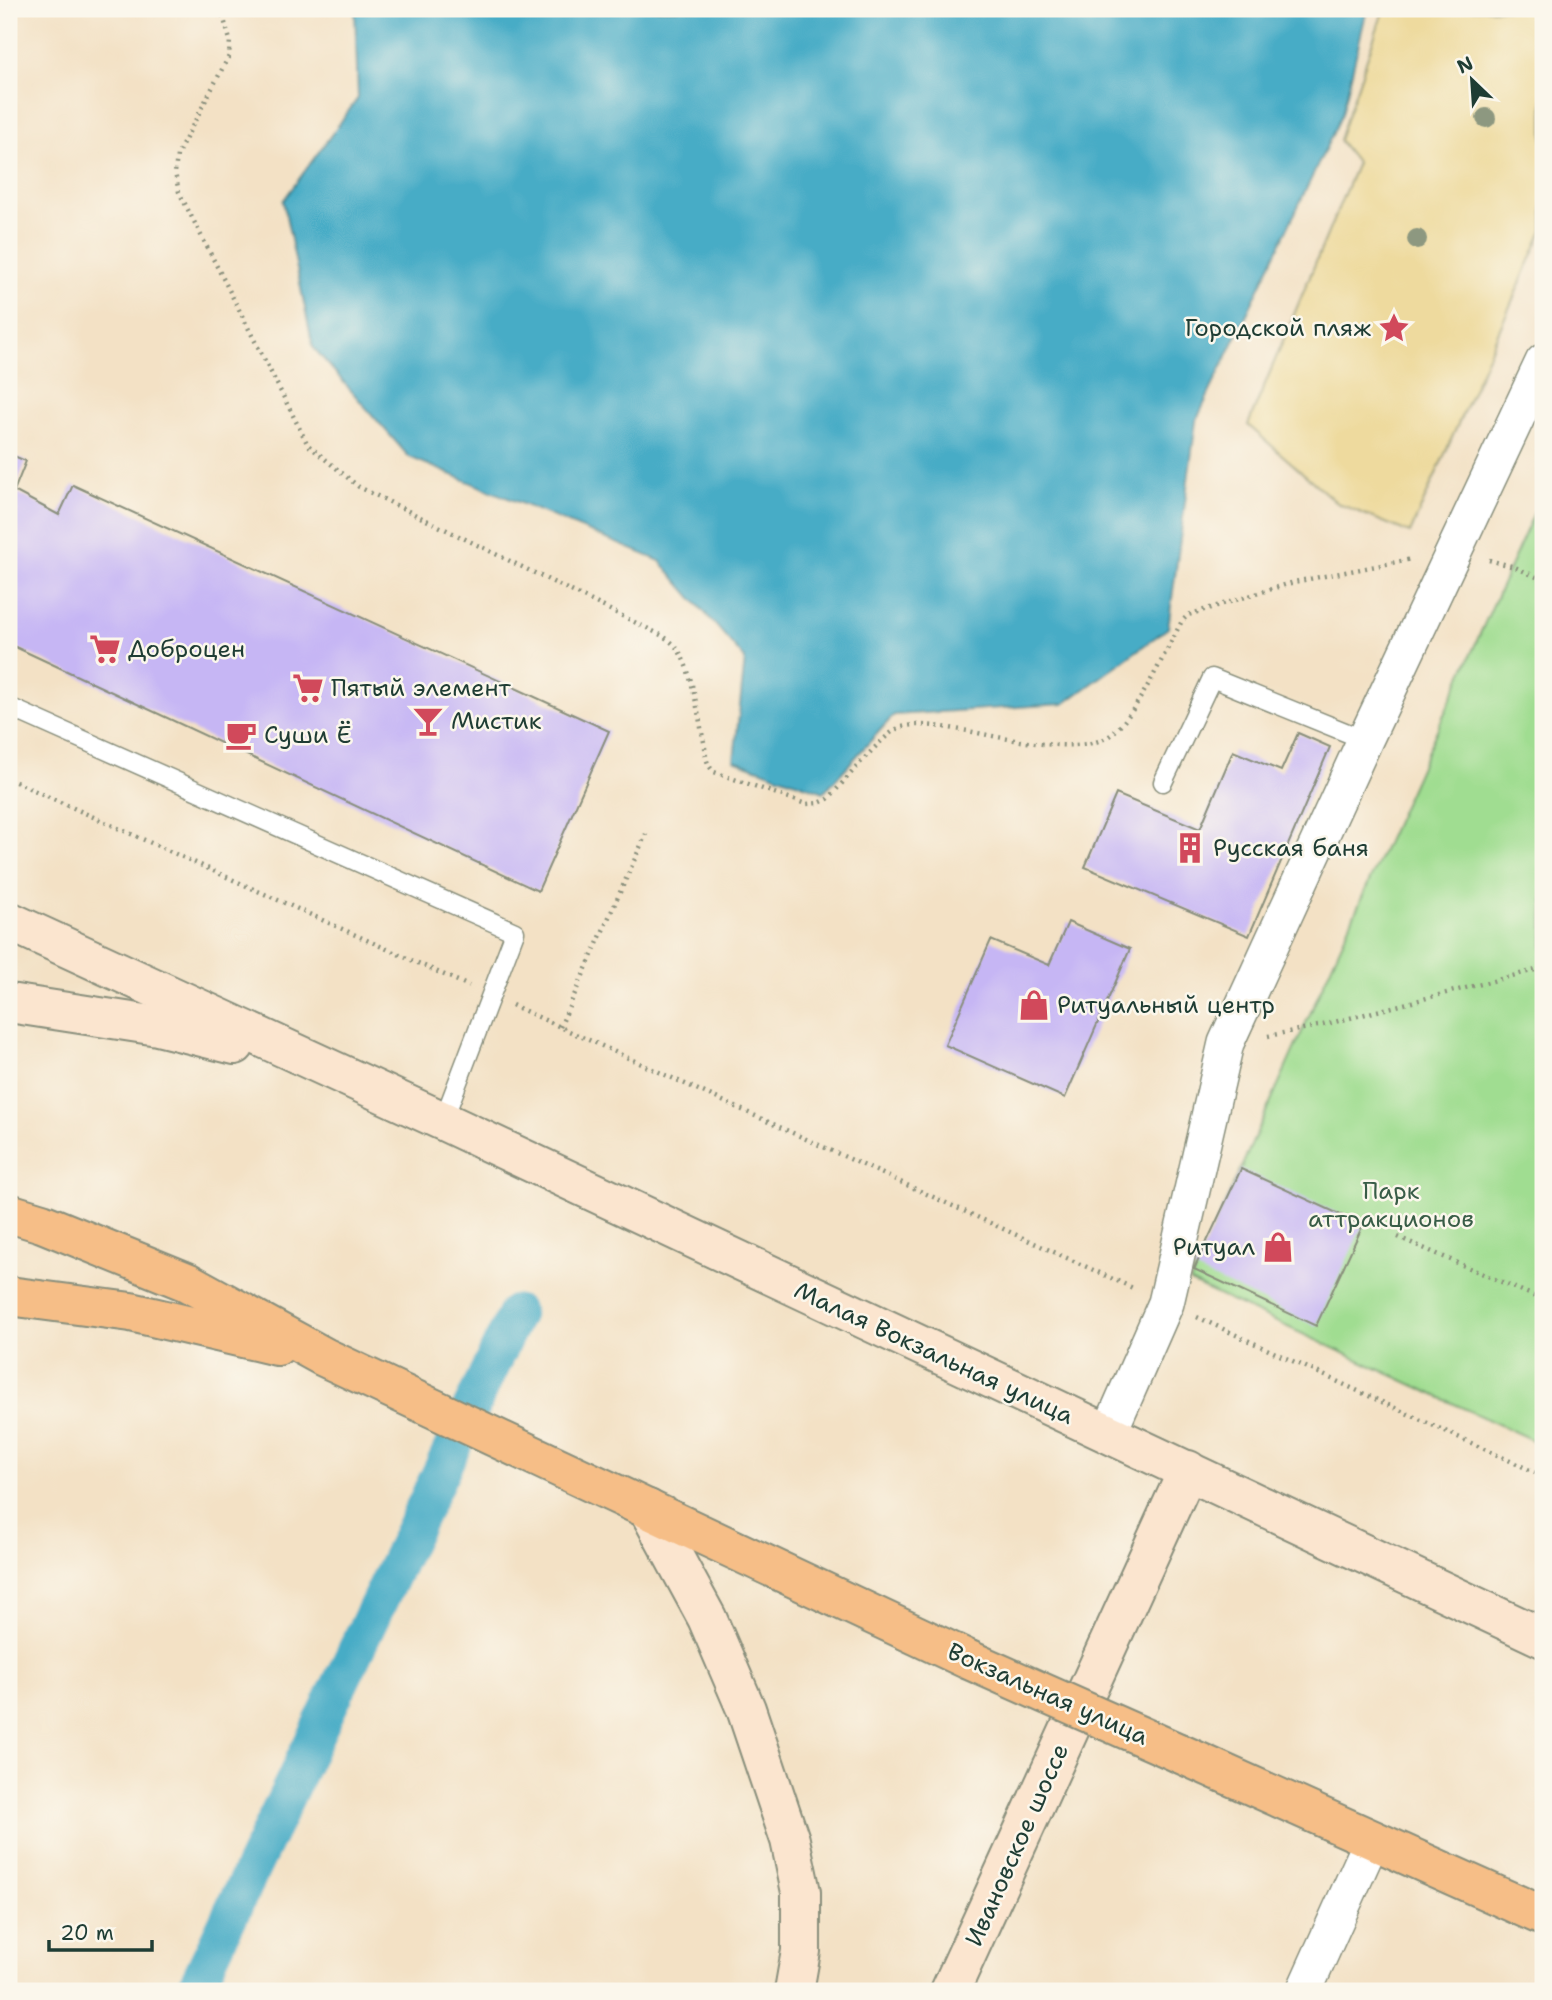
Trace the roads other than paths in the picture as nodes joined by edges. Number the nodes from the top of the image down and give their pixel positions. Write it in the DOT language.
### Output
graph roads {
  1 [pos="1543,362"];
  2 [pos="9,707"];
  3 [pos="1365,740"];
  4 [pos="1163,782"];
  5 [pos="9,921"];
  6 [pos="9,1003"];
  7 [pos="326,1068"];
  8 [pos="443,1121"];
  9 [pos="9,1213"];
  10 [pos="9,1296"];
  11 [pos="324,1357"];
  12 [pos="1108,1435"];
  13 [pos="1188,1470"];
  14 [pos="648,1509"];
  15 [pos="1543,1638"];
  16 [pos="1371,1840"];
  17 [pos="1543,1916"];
  18 [pos="958,1989"];
  19 [pos="794,1991"];
  20 [pos="1304,1991"];
  1 -- 3 [label="street"];
  2 -- 8 [label="lane"];
  3 -- 4 [label="lane"];
  3 -- 12 [label="street"];
  5 -- 7 [label="main road"];
  6 -- 7 [label="main road"];
  7 -- 8 [label="main road, Малая Вокзальная улица"];
  8 -- 12 [label="main road, Малая Вокзальная улица"];
  9 -- 11 [label="highway"];
  10 -- 11 [label="highway"];
  11 -- 14 [label="highway, Вокзальная улица"];
  12 -- 13 [label="main road, Малая Вокзальная улица"];
  13 -- 15 [label="main road, Малая Вокзальная улица"];
  13 -- 18 [label="main road, Ивановское шоссе"];
  14 -- 16 [label="highway, Вокзальная улица, bridge"];
  14 -- 19 [label="main road"];
  16 -- 17 [label="highway, Вокзальная улица"];
  16 -- 20 [label="street"];
}
